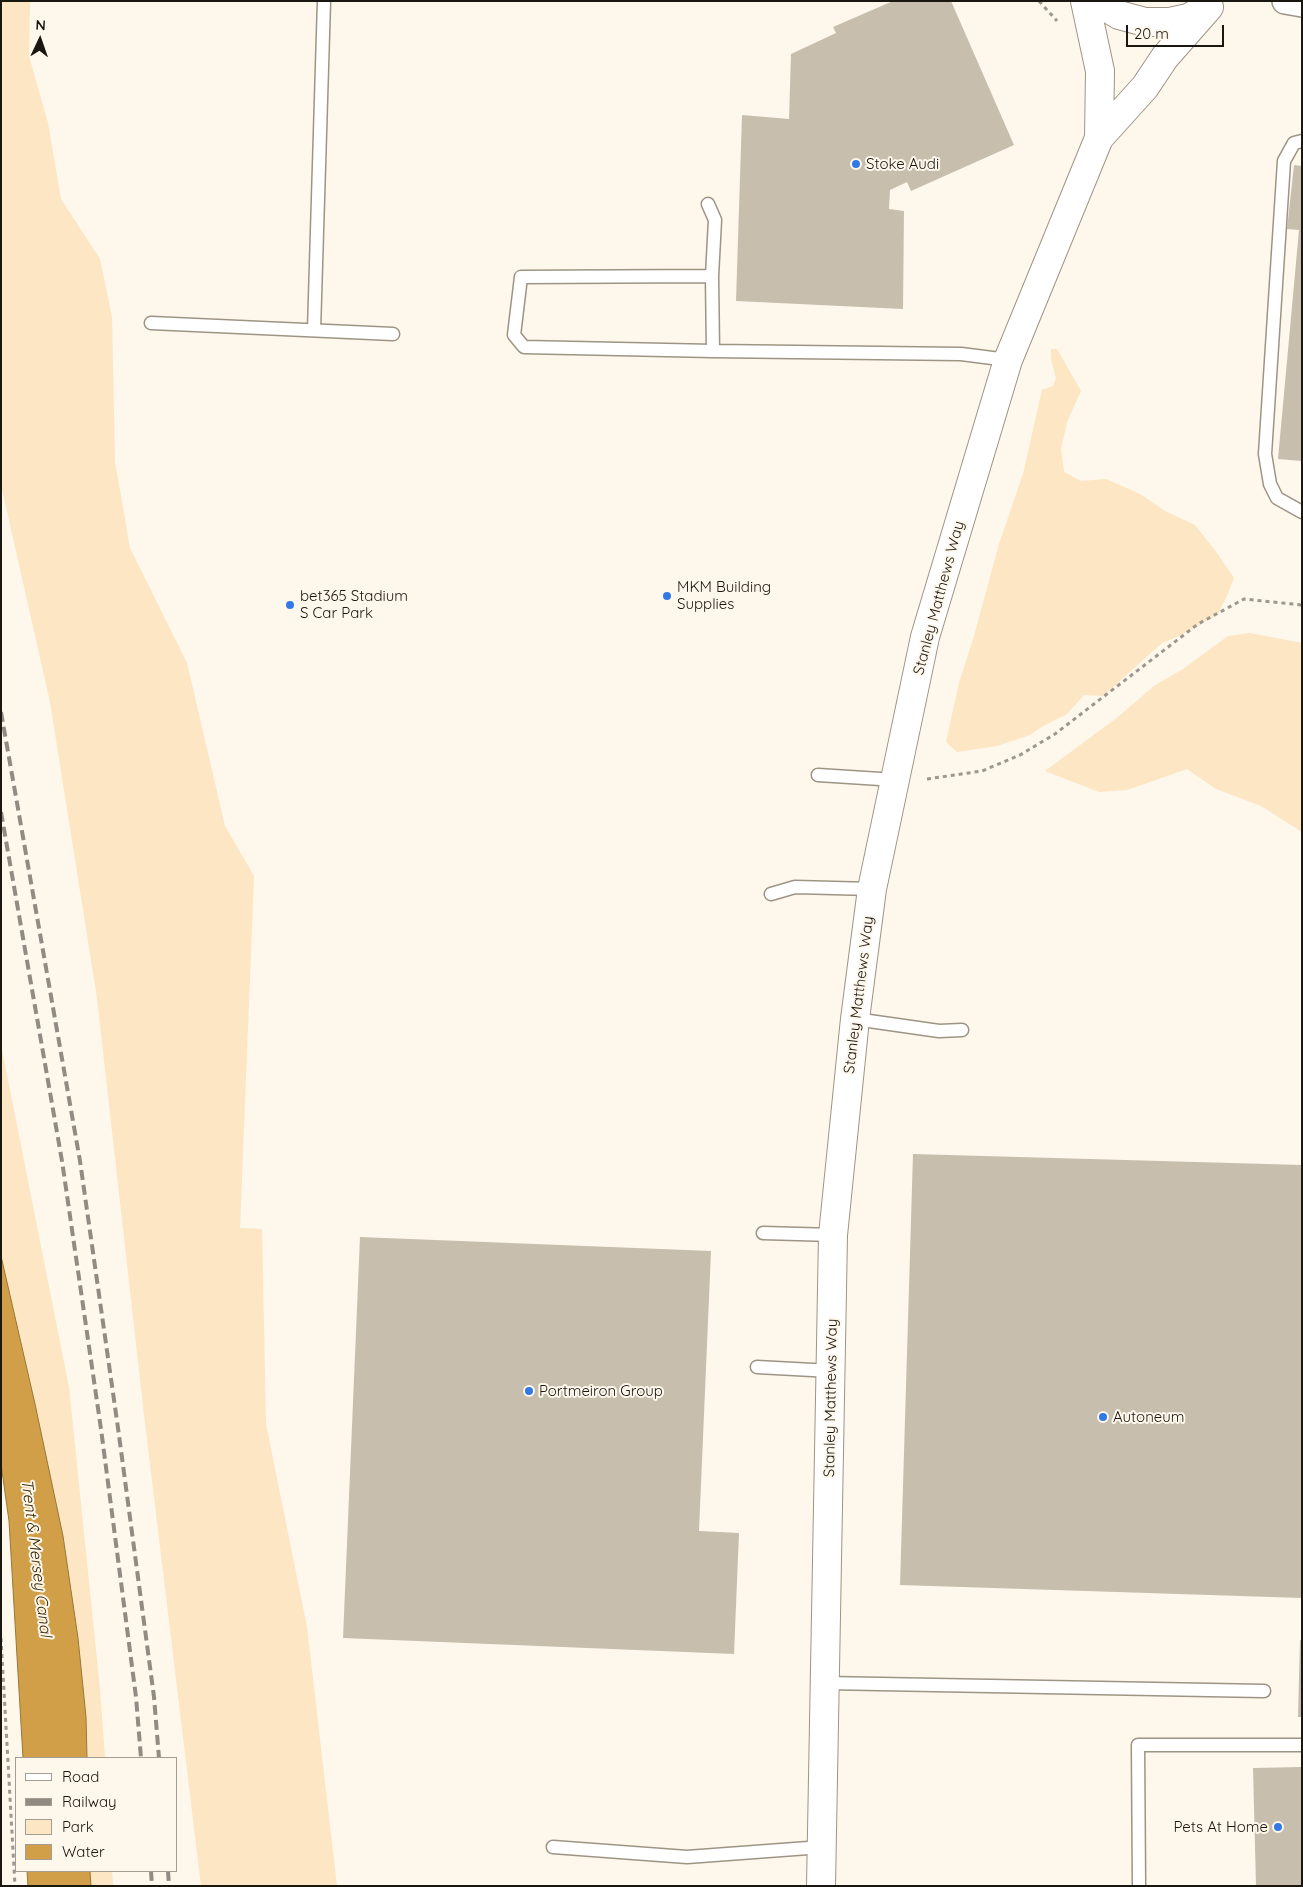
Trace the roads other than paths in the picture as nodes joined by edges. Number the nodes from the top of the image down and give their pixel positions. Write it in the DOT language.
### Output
graph roads {
  1 [pos="324,1"];
  2 [pos="1085,1"];
  3 [pos="1096,1"];
  4 [pos="1285,1"];
  5 [pos="1213,4"];
  6 [pos="1302,4"];
  7 [pos="1099,138"];
  8 [pos="1302,141"];
  9 [pos="708,204"];
  10 [pos="712,276"];
  11 [pos="151,324"];
  12 [pos="314,330"];
  13 [pos="393,334"];
  14 [pos="713,351"];
  15 [pos="1008,360"];
  16 [pos="1302,512"];
  17 [pos="818,775"];
  18 [pos="896,780"];
  19 [pos="872,889"];
  20 [pos="771,894"];
  21 [pos="855,1019"];
  22 [pos="962,1030"];
  23 [pos="763,1233"];
  24 [pos="833,1235"];
  25 [pos="757,1367"];
  26 [pos="832,1371"];
  27 [pos="825,1683"];
  28 [pos="1264,1691"];
  29 [pos="1302,1745"];
  30 [pos="553,1846"];
  31 [pos="822,1847"];
  32 [pos="821,1886"];
  33 [pos="1139,1886"];
  1 -- 12 [label="lane"];
  2 -- 7 [label="main road, Stanley Matthews Way"];
  3 -- 5 [label="main road"];
  4 -- 6 [label="street"];
  5 -- 7 [label="main road, Stanley Matthews Way"];
  7 -- 15 [label="main road, Stanley Matthews Way"];
  8 -- 16 [label="lane"];
  9 -- 10 [label="lane"];
  10 -- 14 [label="lane"];
  10 -- 14 [label="lane"];
  11 -- 12 [label="lane"];
  12 -- 13 [label="lane"];
  14 -- 15 [label="lane"];
  15 -- 18 [label="main road, Stanley Matthews Way"];
  17 -- 18 [label="lane"];
  18 -- 19 [label="main road, Stanley Matthews Way"];
  19 -- 20 [label="lane"];
  19 -- 21 [label="main road, Stanley Matthews Way"];
  21 -- 22 [label="lane"];
  21 -- 24 [label="main road, Stanley Matthews Way"];
  23 -- 24 [label="lane"];
  24 -- 26 [label="main road, Stanley Matthews Way"];
  25 -- 26 [label="lane"];
  26 -- 27 [label="main road, Stanley Matthews Way"];
  27 -- 28 [label="lane"];
  27 -- 31 [label="main road, Stanley Matthews Way"];
  29 -- 33 [label="lane"];
  30 -- 31 [label="lane"];
  31 -- 32 [label="main road, Stanley Matthews Way"];
}
